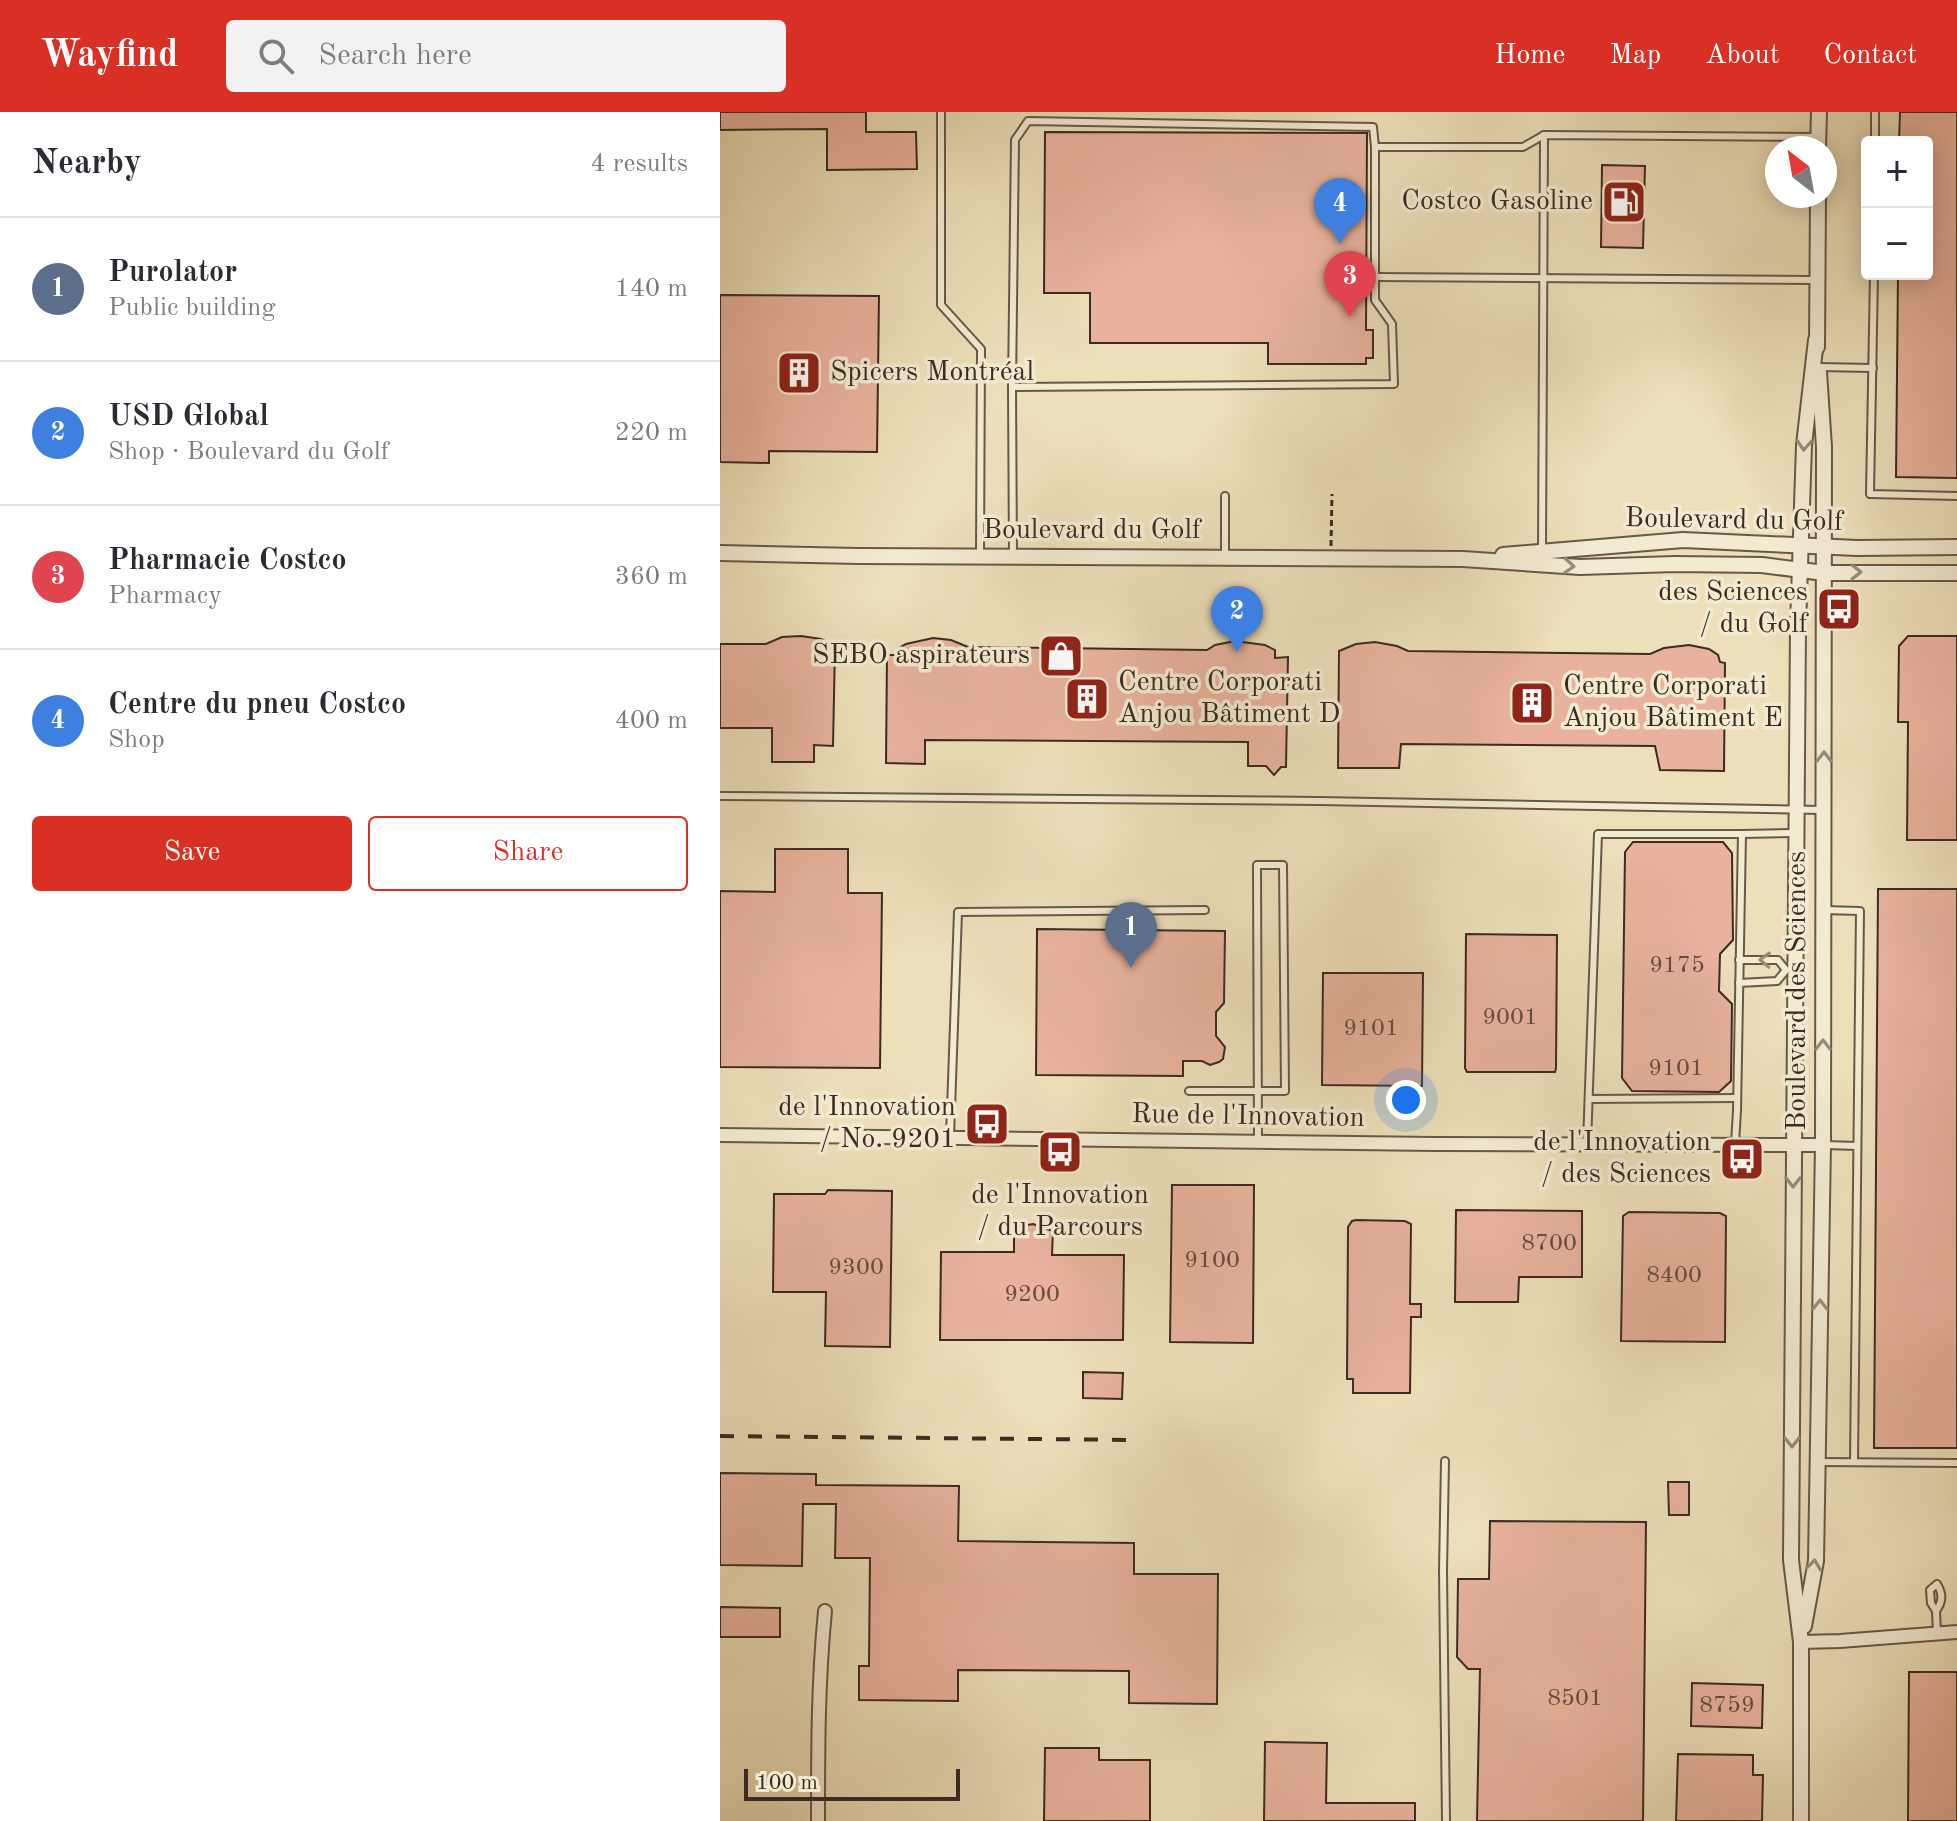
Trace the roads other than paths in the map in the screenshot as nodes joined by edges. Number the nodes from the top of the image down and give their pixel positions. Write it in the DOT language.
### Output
graph roads {
  1 [pos="941,112"];
  2 [pos="1819,112"];
  3 [pos="1875,112"];
  4 [pos="1544,135"];
  5 [pos="1818,136"];
  6 [pos="1875,136"];
  7 [pos="1765,141"];
  8 [pos="1375,147"];
  9 [pos="1818,208"];
  10 [pos="1375,277"];
  11 [pos="1543,279"];
  12 [pos="1818,280"];
  13 [pos="1874,280"];
  14 [pos="1816,340"];
  15 [pos="1818,367"];
  16 [pos="1873,368"];
  17 [pos="1012,387"];
  18 [pos="1225,496"];
  19 [pos="1957,496"];
  20 [pos="1800,544"];
  21 [pos="1824,547"];
  22 [pos="1957,547"];
  23 [pos="1542,551"];
  24 [pos="720,553"];
  25 [pos="980,556"];
  26 [pos="1013,557"];
  27 [pos="1225,558"];
  28 [pos="1463,559"];
  29 [pos="1799,569"];
  30 [pos="1824,573"];
  31 [pos="1957,573"];
  32 [pos="720,796"];
  33 [pos="1796,810"];
  34 [pos="1824,810"];
  35 [pos="1796,833"];
  36 [pos="1742,834"];
  37 [pos="1205,910"];
  38 [pos="1824,910"];
  39 [pos="1739,960"];
  40 [pos="1790,970"];
  41 [pos="1739,983"];
  42 [pos="1258,1090"];
  43 [pos="1189,1091"];
  44 [pos="1737,1098"];
  45 [pos="1589,1099"];
  46 [pos="720,1135"];
  47 [pos="950,1137"];
  48 [pos="1258,1140"];
  49 [pos="1587,1144"];
  50 [pos="1735,1145"];
  51 [pos="1793,1145"];
  52 [pos="1823,1145"];
  53 [pos="1857,1146"];
  54 [pos="1445,1461"];
  55 [pos="1818,1462"];
  56 [pos="1854,1462"];
  57 [pos="1957,1463"];
  58 [pos="1937,1575"];
  59 [pos="825,1611"];
  60 [pos="1957,1632"];
  61 [pos="1937,1634"];
  62 [pos="1801,1642"];
  63 [pos="818,1821"];
  64 [pos="1446,1821"];
  65 [pos="1801,1821"];
  1 -- 25 [label="lane"];
  2 -- 5 [label="street"];
  3 -- 6 [label="lane"];
  4 -- 7 [label="lane"];
  4 -- 8 [label="lane"];
  4 -- 11 [label="lane"];
  8 -- 10 [label="lane"];
  8 -- 17 [label="lane"];
  9 -- 12 [label="street, Boulevard des Sciences"];
  10 -- 11 [label="lane"];
  10 -- 17 [label="lane"];
  11 -- 12 [label="lane"];
  11 -- 23 [label="lane"];
  12 -- 14 [label="street, Boulevard des Sciences"];
  13 -- 16 [label="lane"];
  14 -- 15 [label="street, Boulevard des Sciences"];
  14 -- 20 [label="street, Boulevard des Sciences, one-way"];
  15 -- 16 [label="lane"];
  15 -- 21 [label="street, Boulevard des Sciences"];
  16 -- 19 [label="lane"];
  17 -- 26 [label="lane"];
  18 -- 27 [label="lane"];
  20 -- 21 [label="street, Boulevard du Golf"];
  20 -- 23 [label="street, Boulevard du Golf"];
  20 -- 29 [label="street, Boulevard des Sciences"];
  21 -- 22 [label="street, Boulevard du Golf"];
  21 -- 30 [label="street, Boulevard des Sciences"];
  23 -- 28 [label="street, Boulevard du Golf"];
  24 -- 25 [label="street, Boulevard du Golf"];
  25 -- 26 [label="street, Boulevard du Golf"];
  26 -- 27 [label="street, Boulevard du Golf"];
  27 -- 28 [label="street, Boulevard du Golf"];
  28 -- 29 [label="street, Boulevard du Golf, one-way"];
  29 -- 30 [label="street, Boulevard du Golf"];
  29 -- 33 [label="street, Boulevard des Sciences"];
  30 -- 31 [label="street, Boulevard du Golf, one-way"];
  34 -- 30 [label="street, Boulevard des Sciences, one-way"];
  32 -- 33 [label="lane"];
  33 -- 34 [label="lane"];
  33 -- 35 [label="street, Boulevard des Sciences"];
  34 -- 38 [label="street, Boulevard des Sciences"];
  35 -- 36 [label="lane"];
  35 -- 40 [label="street, Boulevard des Sciences"];
  36 -- 39 [label="lane"];
  36 -- 45 [label="lane"];
  37 -- 47 [label="lane"];
  52 -- 38 [label="street, Boulevard des Sciences, one-way"];
  38 -- 53 [label="lane"];
  40 -- 39 [label="lane, one-way"];
  39 -- 41 [label="lane"];
  40 -- 41 [label="lane"];
  40 -- 51 [label="street, Boulevard des Sciences"];
  41 -- 44 [label="lane"];
  42 -- 42 [label="lane"];
  42 -- 43 [label="lane"];
  42 -- 48 [label="lane"];
  44 -- 45 [label="lane"];
  44 -- 50 [label="lane"];
  45 -- 49 [label="lane"];
  46 -- 47 [label="street, Rue de l'Innovation"];
  47 -- 48 [label="street, Rue de l'Innovation"];
  48 -- 49 [label="street, Rue de l'Innovation"];
  49 -- 50 [label="street, Rue de l'Innovation"];
  50 -- 51 [label="street, Rue de l'Innovation"];
  51 -- 52 [label="street, Rue de l'Innovation"];
  51 -- 62 [label="street, Boulevard des Sciences, one-way"];
  52 -- 53 [label="lane"];
  55 -- 52 [label="street, Boulevard des Sciences, one-way"];
  53 -- 56 [label="lane"];
  54 -- 64 [label="lane"];
  55 -- 56 [label="lane"];
  62 -- 55 [label="street, Boulevard des Sciences, one-way"];
  56 -- 57 [label="lane"];
  58 -- 61 [label="lane"];
  59 -- 63 [label="street"];
  60 -- 61 [label="street"];
  61 -- 62 [label="street"];
  62 -- 65 [label="street, Boulevard des Sciences"];
}
